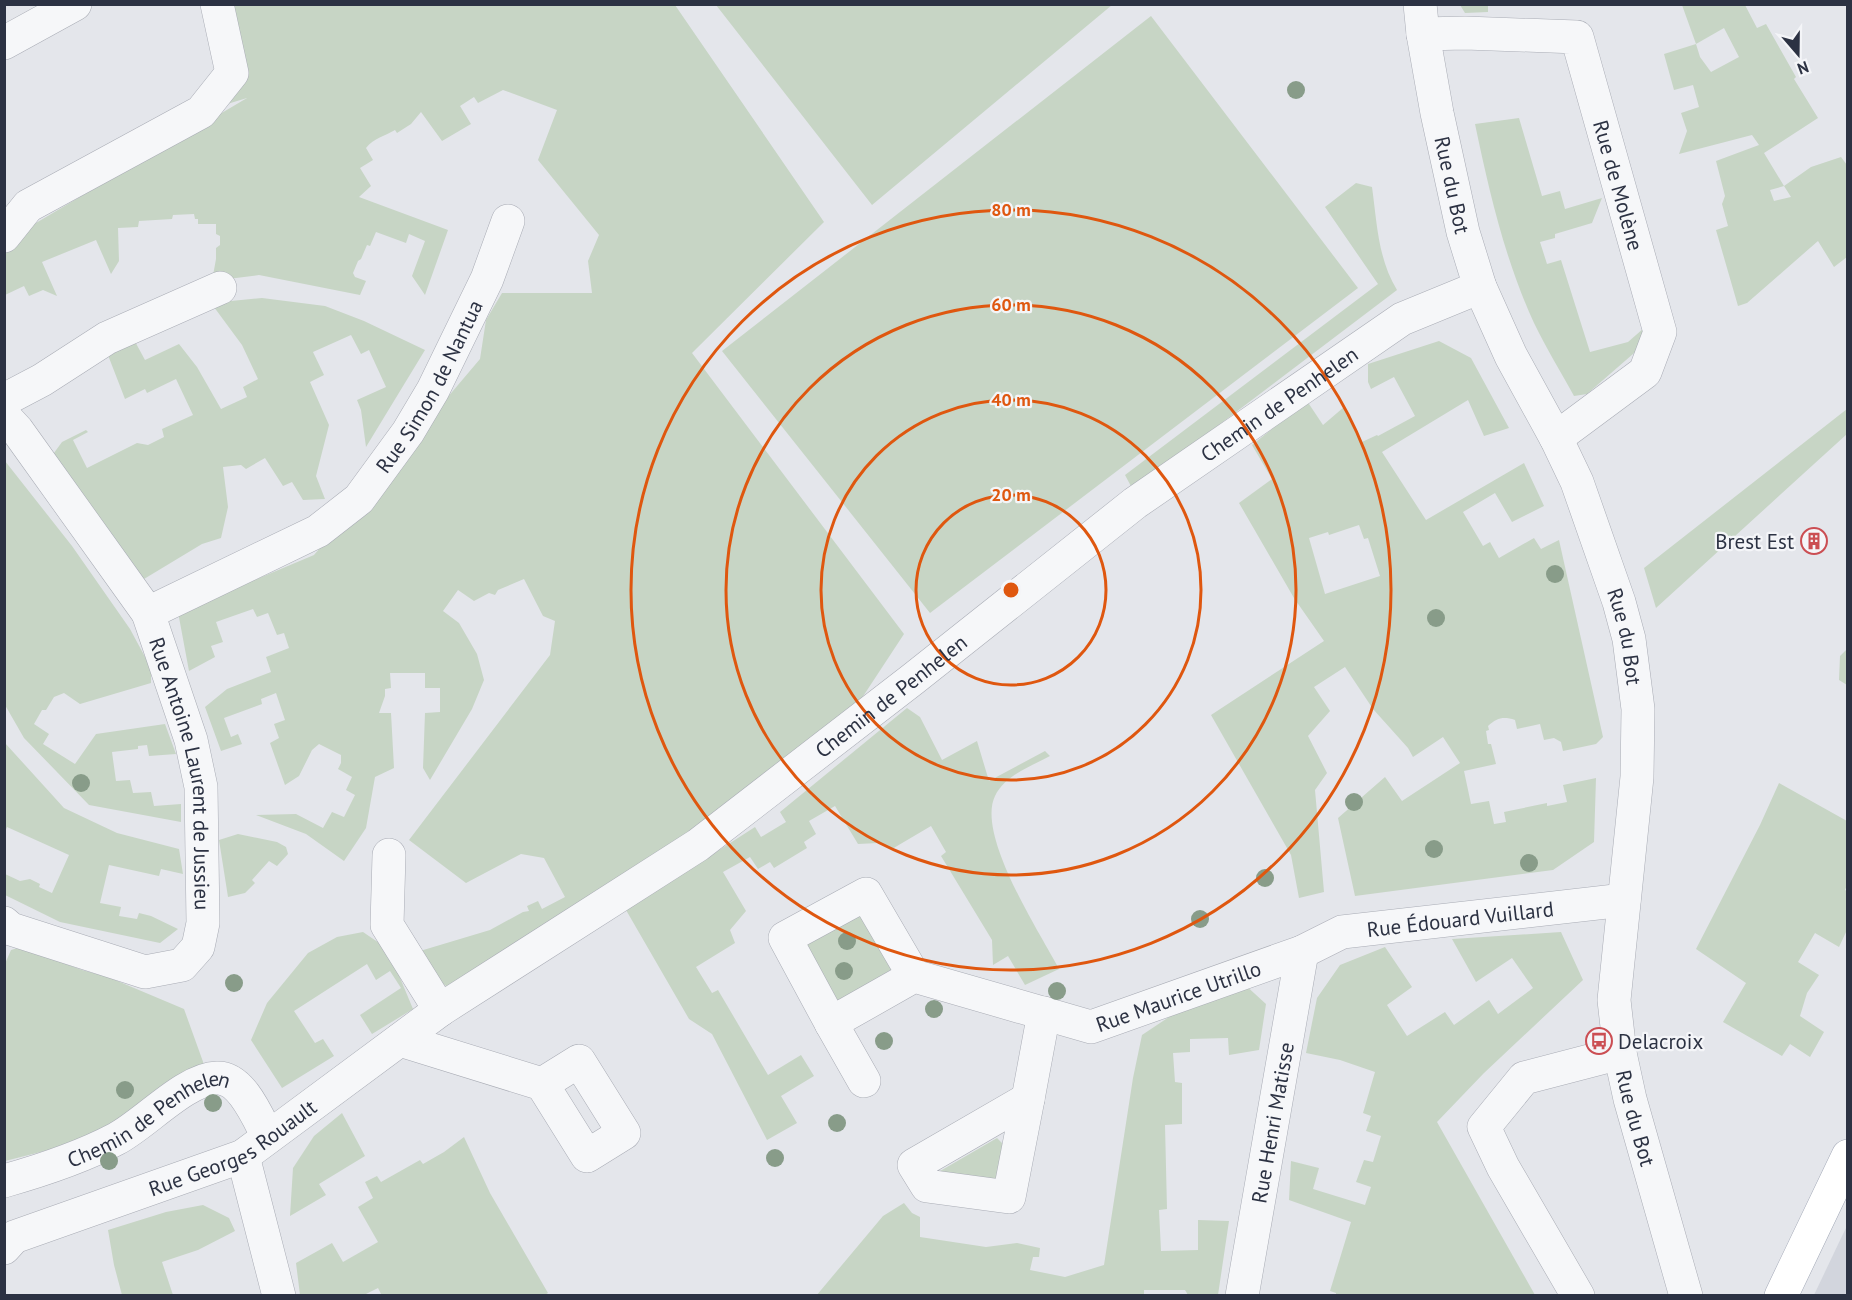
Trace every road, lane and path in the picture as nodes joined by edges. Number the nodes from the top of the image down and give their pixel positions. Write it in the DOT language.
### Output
graph roads {
  1 [pos="75,4"];
  2 [pos="218,4"];
  3 [pos="1422,19"];
  4 [pos="4,44"];
  5 [pos="508,221"];
  6 [pos="4,236"];
  7 [pos="1480,287"];
  8 [pos="220,288"];
  9 [pos="4,400"];
  10 [pos="4,416"];
  11 [pos="1556,438"];
  12 [pos="318,531"];
  13 [pos="148,613"];
  14 [pos="389,855"];
  15 [pos="1624,900"];
  16 [pos="7,933"];
  17 [pos="1302,952"];
  18 [pos="914,976"];
  19 [pos="440,1010"];
  20 [pos="1044,1013"];
  21 [pos="831,1023"];
  22 [pos="400,1040"];
  23 [pos="1620,1053"];
  24 [pos="864,1081"];
  25 [pos="542,1084"];
  26 [pos="1028,1099"];
  27 [pos="256,1146"];
  28 [pos="1848,1156"];
  29 [pos="4,1181"];
  30 [pos="4,1248"];
  31 [pos="1785,1294"];
  32 [pos="279,1296"];
  33 [pos="1242,1296"];
  34 [pos="1578,1296"];
  35 [pos="1686,1296"];
  1 -- 4 [label="street"];
  2 -- 6 [label="street"];
  3 -- 7 [label="street, Rue du Bot"];
  3 -- 11 [label="street, Rue de Molène"];
  5 -- 12 [label="street, Rue Simon de Nantua"];
  7 -- 11 [label="street, Rue du Bot"];
  7 -- 19 [label="street, Chemin de Penhelen"];
  8 -- 9 [label="street"];
  10 -- 13 [label="street, Rue Antoine Laurent de Jussieu"];
  11 -- 15 [label="street, Rue du Bot"];
  12 -- 13 [label="street, Rue Antoine Laurent de Jussieu"];
  13 -- 16 [label="street, Rue Antoine Laurent de Jussieu"];
  14 -- 19 [label="street"];
  15 -- 17 [label="street, Rue Édouard Vuillard"];
  15 -- 23 [label="street, Rue du Bot"];
  17 -- 20 [label="street, Rue Maurice Utrillo"];
  17 -- 33 [label="street, Rue Henri Matisse"];
  18 -- 20 [label="street, Rue Maurice Utrillo"];
  18 -- 21 [label="street"];
  18 -- 21 [label="street"];
  19 -- 22 [label="street, Rue Georges Rouault"];
  20 -- 26 [label="street"];
  21 -- 24 [label="street"];
  22 -- 25 [label="street"];
  22 -- 27 [label="street, Rue Georges Rouault"];
  23 -- 34 [label="street"];
  23 -- 35 [label="street, Rue du Bot"];
  27 -- 29 [label="street, Chemin de Penhelen"];
  27 -- 30 [label="street, Rue Georges Rouault"];
  27 -- 32 [label="street, Chemin de Penhelen"];
  28 -- 31 [label="main road"];
}
